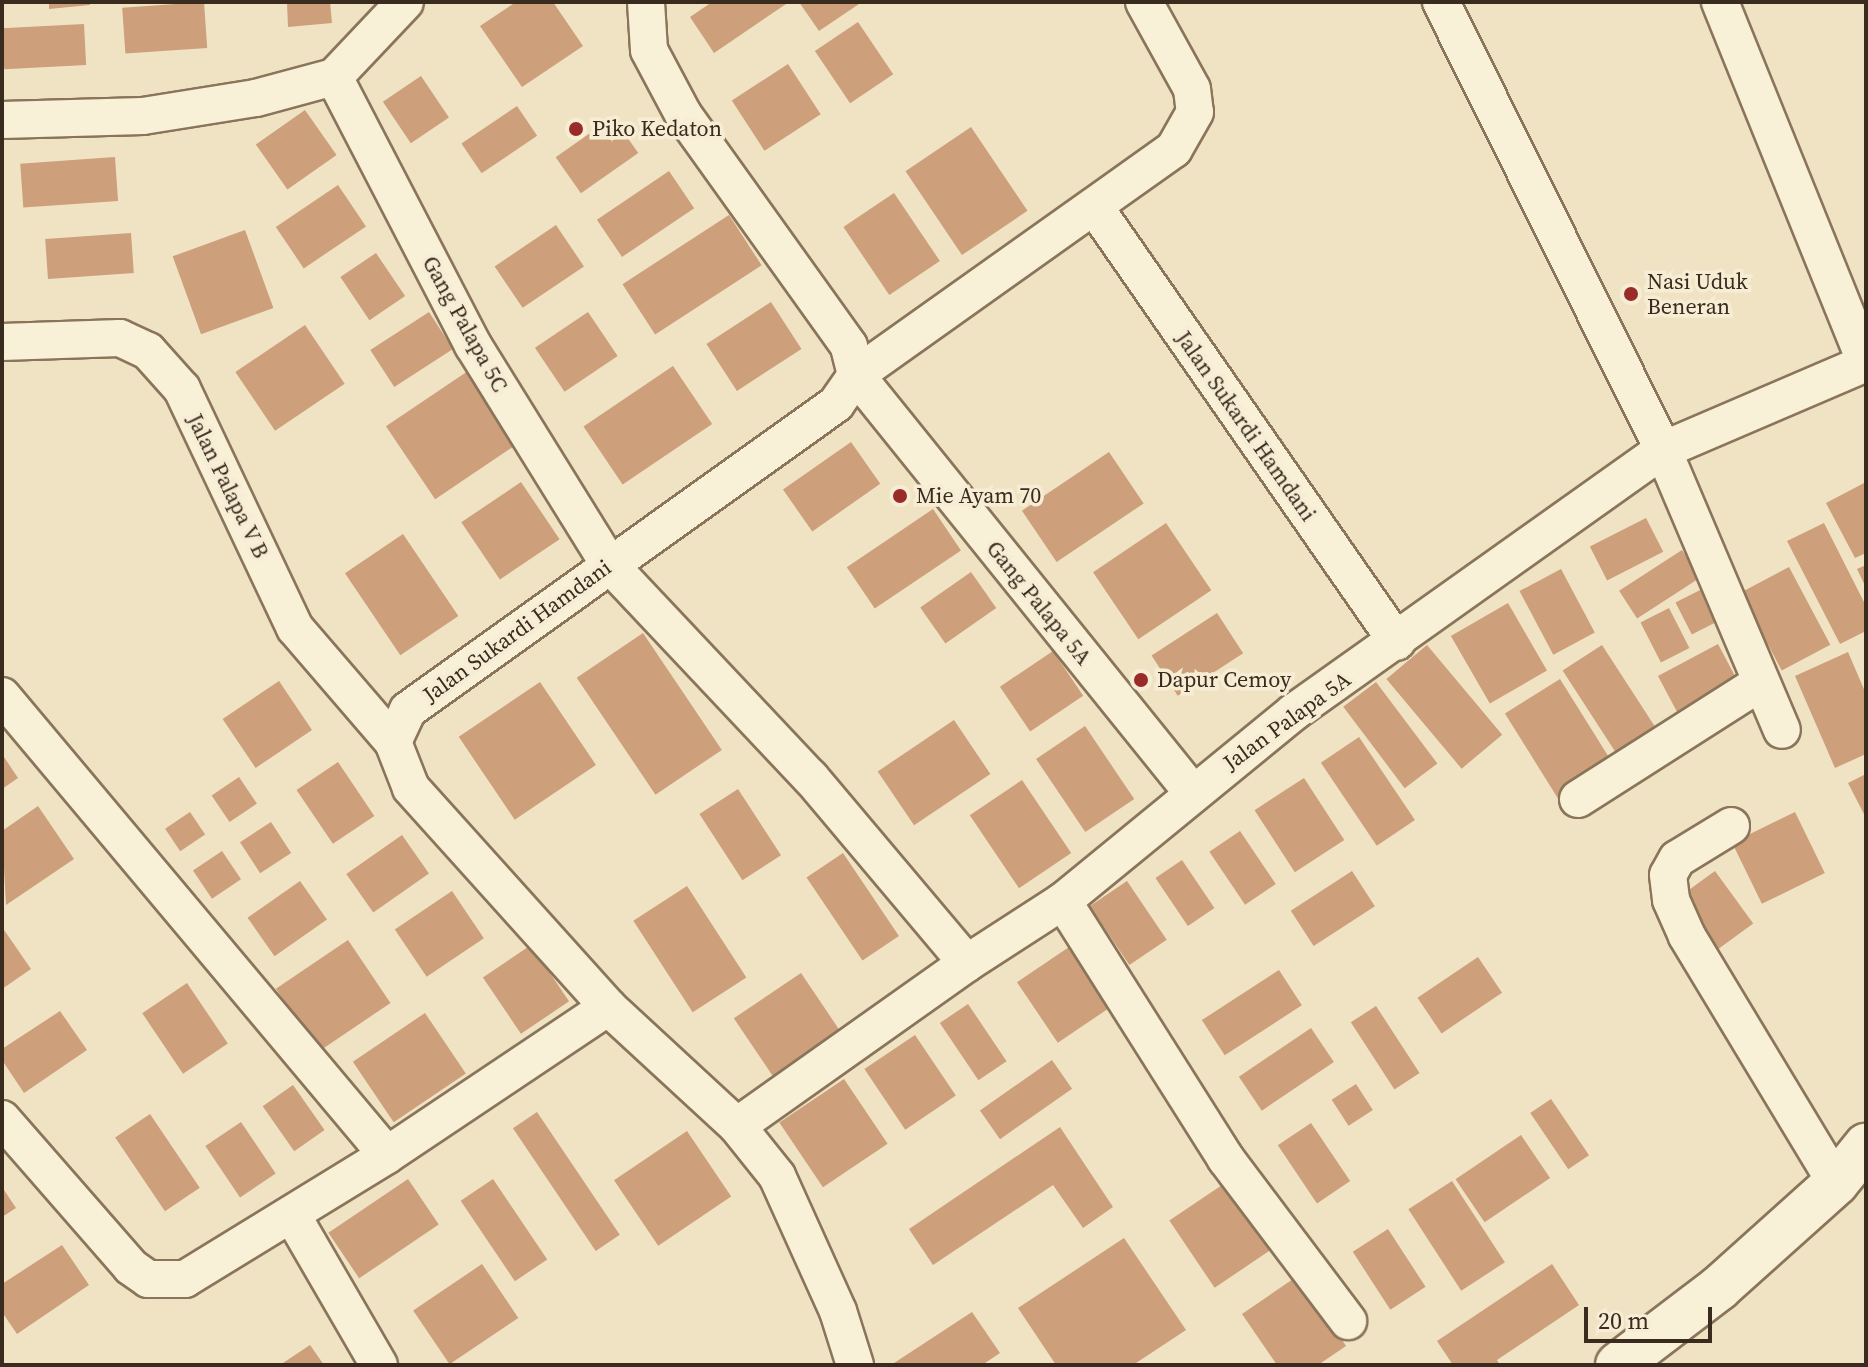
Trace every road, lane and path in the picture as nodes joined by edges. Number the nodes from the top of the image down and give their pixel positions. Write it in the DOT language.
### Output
graph roads {
  1 [pos="405,2"];
  2 [pos="646,2"];
  3 [pos="1144,2"];
  4 [pos="1441,2"];
  5 [pos="1720,2"];
  6 [pos="334,77"];
  7 [pos="2,120"];
  8 [pos="1096,209"];
  9 [pos="2,342"];
  10 [pos="1866,363"];
  11 [pos="856,375"];
  12 [pos="1663,450"];
  13 [pos="609,564"];
  14 [pos="1397,642"];
  15 [pos="1760,683"];
  16 [pos="2,696"];
  17 [pos="1782,730"];
  18 [pos="393,742"];
  19 [pos="1192,792"];
  20 [pos="1578,799"];
  21 [pos="1731,826"];
  22 [pos="1063,901"];
  23 [pos="967,963"];
  24 [pos="608,1007"];
  25 [pos="2,1119"];
  26 [pos="737,1126"];
  27 [pos="1866,1146"];
  28 [pos="387,1155"];
  29 [pos="1836,1183"];
  30 [pos="292,1215"];
  31 [pos="1348,1321"];
  32 [pos="1622,1364"];
  33 [pos="379,1365"];
  34 [pos="855,1365"];
  1 -- 6 [label="street"];
  2 -- 11 [label="street"];
  3 -- 8 [label="street, Jalan Sukardi Hamdani"];
  4 -- 12 [label="street"];
  5 -- 10 [label="street"];
  6 -- 7 [label="street"];
  6 -- 13 [label="street, Gang Palapa 5C"];
  8 -- 11 [label="street, Jalan Sukardi Hamdani"];
  8 -- 14 [label="street, Jalan Sukardi Hamdani"];
  9 -- 18 [label="street, Jalan Palapa V B"];
  10 -- 12 [label="street, Jalan Palapa 5A"];
  11 -- 13 [label="street, Jalan Sukardi Hamdani"];
  11 -- 19 [label="street, Gang Palapa 5A"];
  12 -- 14 [label="street, Jalan Palapa 5A"];
  12 -- 15 [label="street"];
  13 -- 18 [label="street, Jalan Sukardi Hamdani"];
  13 -- 23 [label="street, Gang Palapa 5C"];
  14 -- 19 [label="street, Jalan Palapa 5A"];
  15 -- 17 [label="street"];
  15 -- 20 [label="street"];
  16 -- 28 [label="street"];
  18 -- 24 [label="street"];
  19 -- 22 [label="street, Jalan Palapa 5A"];
  21 -- 29 [label="street"];
  22 -- 23 [label="street, Jalan Palapa 5A"];
  22 -- 31 [label="street"];
  23 -- 26 [label="street, Jalan Palapa 5A"];
  24 -- 26 [label="street"];
  24 -- 28 [label="street"];
  25 -- 30 [label="street"];
  26 -- 34 [label="street"];
  27 -- 29 [label="street"];
  28 -- 30 [label="street"];
  29 -- 32 [label="street"];
  30 -- 33 [label="street"];
}
